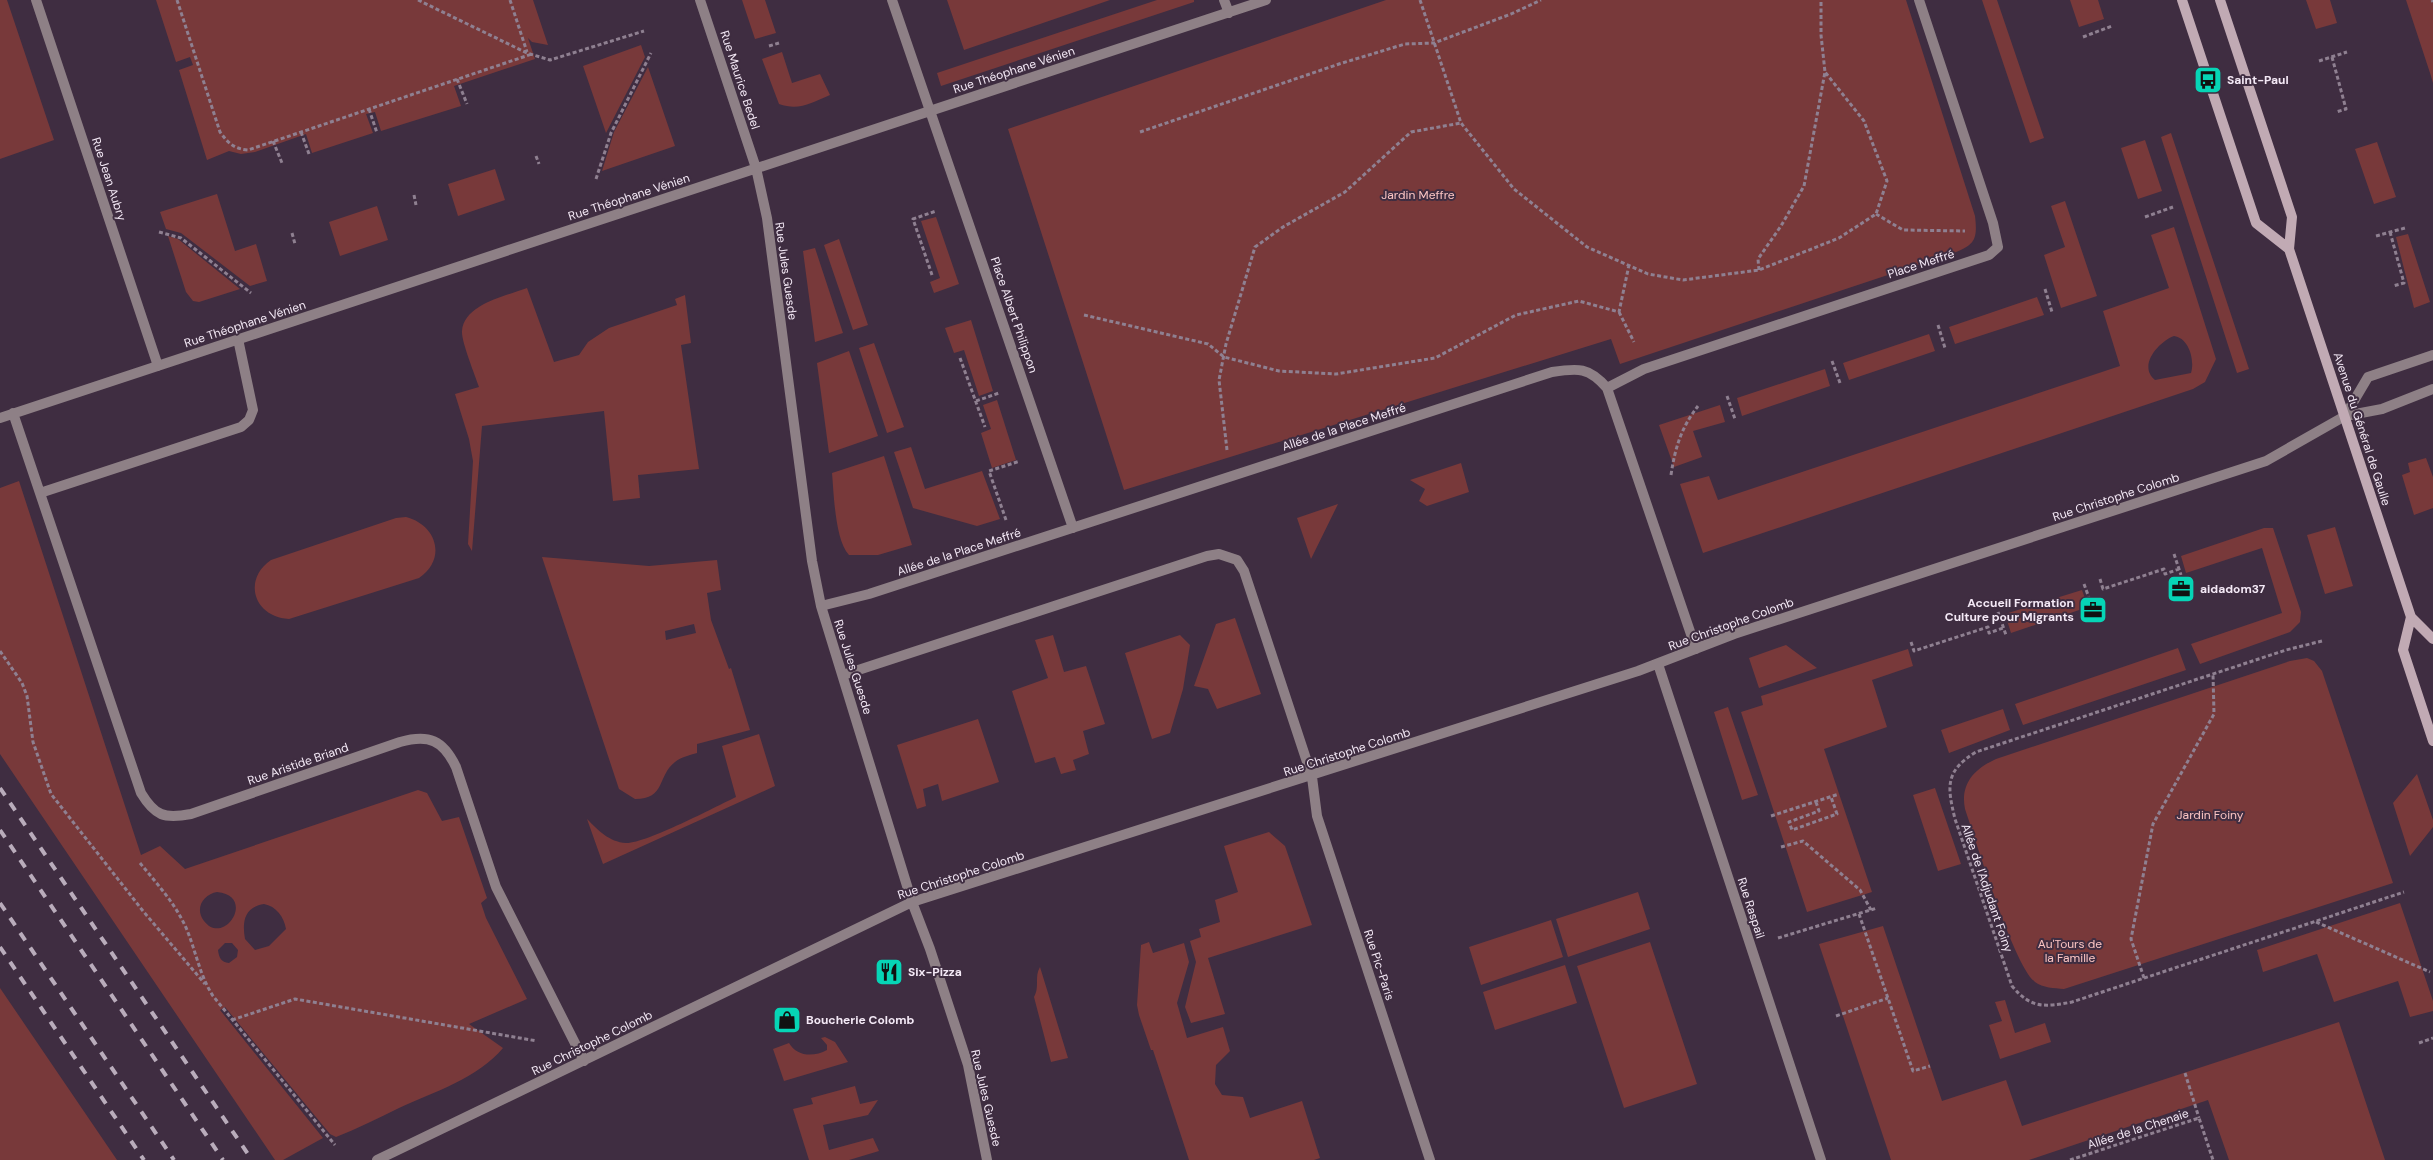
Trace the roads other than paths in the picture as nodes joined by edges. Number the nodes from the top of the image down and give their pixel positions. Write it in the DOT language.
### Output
graph roads {
  1 [pos="36,0"];
  2 [pos="700,0"];
  3 [pos="892,0"];
  4 [pos="1224,0"];
  5 [pos="1266,0"];
  6 [pos="1920,0"];
  7 [pos="2182,0"];
  8 [pos="2220,0"];
  9 [pos="1228,13"];
  10 [pos="930,110"];
  11 [pos="756,168"];
  12 [pos="2289,249"];
  13 [pos="238,339"];
  14 [pos="2433,355"];
  15 [pos="158,366"];
  16 [pos="1607,388"];
  17 [pos="2433,389"];
  18 [pos="13,413"];
  19 [pos="2344,416"];
  20 [pos="0,418"];
  21 [pos="40,493"];
  22 [pos="1073,528"];
  23 [pos="821,606"];
  24 [pos="2411,617"];
  25 [pos="2433,639"];
  26 [pos="1696,649"];
  27 [pos="1658,664"];
  28 [pos="843,675"];
  29 [pos="2433,741"];
  30 [pos="1312,777"];
  31 [pos="912,902"];
  32 [pos="584,1061"];
  33 [pos="377,1160"];
  34 [pos="987,1160"];
  35 [pos="1430,1160"];
  36 [pos="1821,1160"];
  1 -- 15 [label="street, Rue Jean Aubry"];
  2 -- 11 [label="street, Rue Maurice Bedel"];
  3 -- 10 [label="street, Place Albert Philippon"];
  4 -- 9 [label="street"];
  5 -- 9 [label="street, Rue Théophane Vénien"];
  6 -- 16 [label="street, Place Meffré"];
  7 -- 12 [label="main road"];
  8 -- 12 [label="main road, Avenue du Général de Gaulle"];
  9 -- 10 [label="street, Rue Théophane Vénien"];
  10 -- 11 [label="street, Rue Théophane Vénien"];
  10 -- 22 [label="street, Place Albert Philippon"];
  11 -- 13 [label="street, Rue Théophane Vénien"];
  11 -- 23 [label="street, Rue Jules Guesde"];
  12 -- 19 [label="main road, Avenue du Général de Gaulle"];
  13 -- 15 [label="street, Rue Théophane Vénien"];
  13 -- 21 [label="street"];
  14 -- 19 [label="street"];
  15 -- 18 [label="street, Rue Théophane Vénien"];
  16 -- 22 [label="street, Allée de la Place Meffré"];
  16 -- 26 [label="street"];
  17 -- 19 [label="street"];
  18 -- 20 [label="street, Rue Théophane Vénien"];
  18 -- 21 [label="street, Rue Aristide Briand"];
  19 -- 24 [label="main road, Avenue du Général de Gaulle"];
  19 -- 26 [label="street, Rue Christophe Colomb"];
  21 -- 32 [label="street, Rue Aristide Briand"];
  22 -- 23 [label="street, Allée de la Place Meffré"];
  23 -- 28 [label="street, Rue Jules Guesde"];
  24 -- 25 [label="main road, Avenue du Général de Gaulle"];
  24 -- 29 [label="main road"];
  26 -- 27 [label="street, Rue Christophe Colomb"];
  27 -- 30 [label="street, Rue Christophe Colomb"];
  27 -- 36 [label="street, Rue Raspail"];
  28 -- 30 [label="street"];
  28 -- 31 [label="street, Rue Jules Guesde"];
  30 -- 31 [label="street, Rue Christophe Colomb"];
  30 -- 35 [label="street, Rue Pic-Paris"];
  31 -- 32 [label="street, Rue Christophe Colomb"];
  31 -- 34 [label="street, Rue Jules Guesde"];
  32 -- 33 [label="street, Rue Christophe Colomb"];
}
